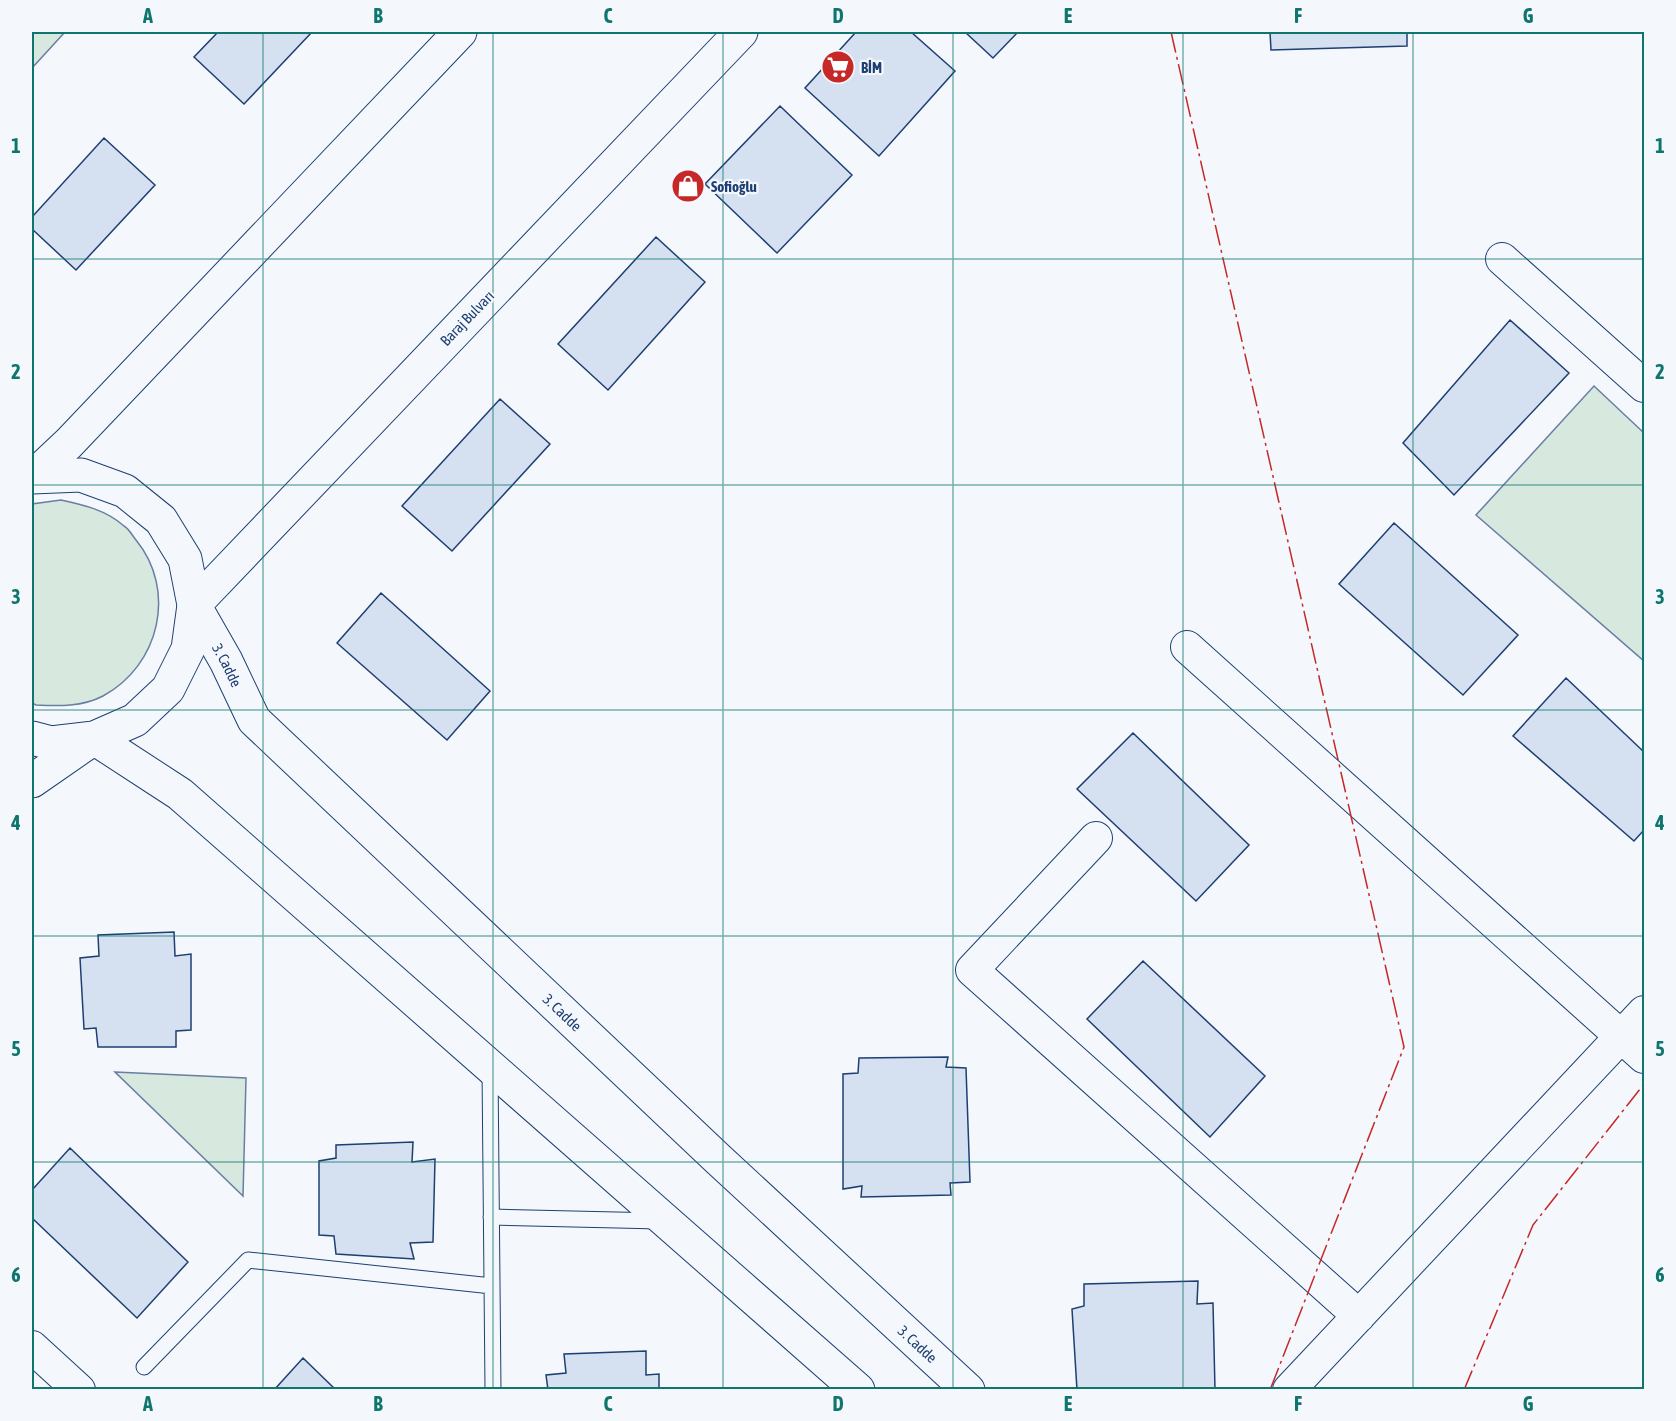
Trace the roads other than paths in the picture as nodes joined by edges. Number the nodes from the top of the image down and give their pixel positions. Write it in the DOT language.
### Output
graph roads {
  1 [pos="460,32"];
  2 [pos="741,32"];
  3 [pos="1502,259"];
  4 [pos="1644,386"];
  5 [pos="32,476"];
  6 [pos="194,605"];
  7 [pos="1187,647"];
  8 [pos="32,738"];
  9 [pos="94,738"];
  10 [pos="32,781"];
  11 [pos="1096,838"];
  12 [pos="1644,1012"];
  13 [pos="1621,1036"];
  14 [pos="1644,1057"];
  15 [pos="490,1066"];
  16 [pos="491,1217"];
  17 [pos="666,1221"];
  18 [pos="492,1286"];
  19 [pos="1359,1316"];
  20 [pos="32,1347"];
  21 [pos="144,1367"];
  22 [pos="79,1389"];
  23 [pos="493,1389"];
  24 [pos="858,1389"];
  25 [pos="968,1389"];
  26 [pos="1289,1389"];
  1 -- 5 [label="main road"];
  2 -- 6 [label="main road, Baraj Bulvarı"];
  3 -- 4 [label="street"];
  5 -- 6 [label="main road"];
  6 -- 9 [label="main road"];
  6 -- 25 [label="main road, 3. Cadde"];
  7 -- 13 [label="street"];
  8 -- 9 [label="main road"];
  9 -- 10 [label="main road"];
  9 -- 15 [label="main road"];
  11 -- 19 [label="street"];
  12 -- 13 [label="street"];
  13 -- 14 [label="street"];
  13 -- 19 [label="street"];
  15 -- 16 [label="lane"];
  15 -- 17 [label="main road"];
  16 -- 17 [label="lane"];
  16 -- 18 [label="lane"];
  17 -- 24 [label="main road"];
  18 -- 21 [label="lane"];
  18 -- 23 [label="lane"];
  19 -- 26 [label="street"];
  20 -- 22 [label="street"];
}
